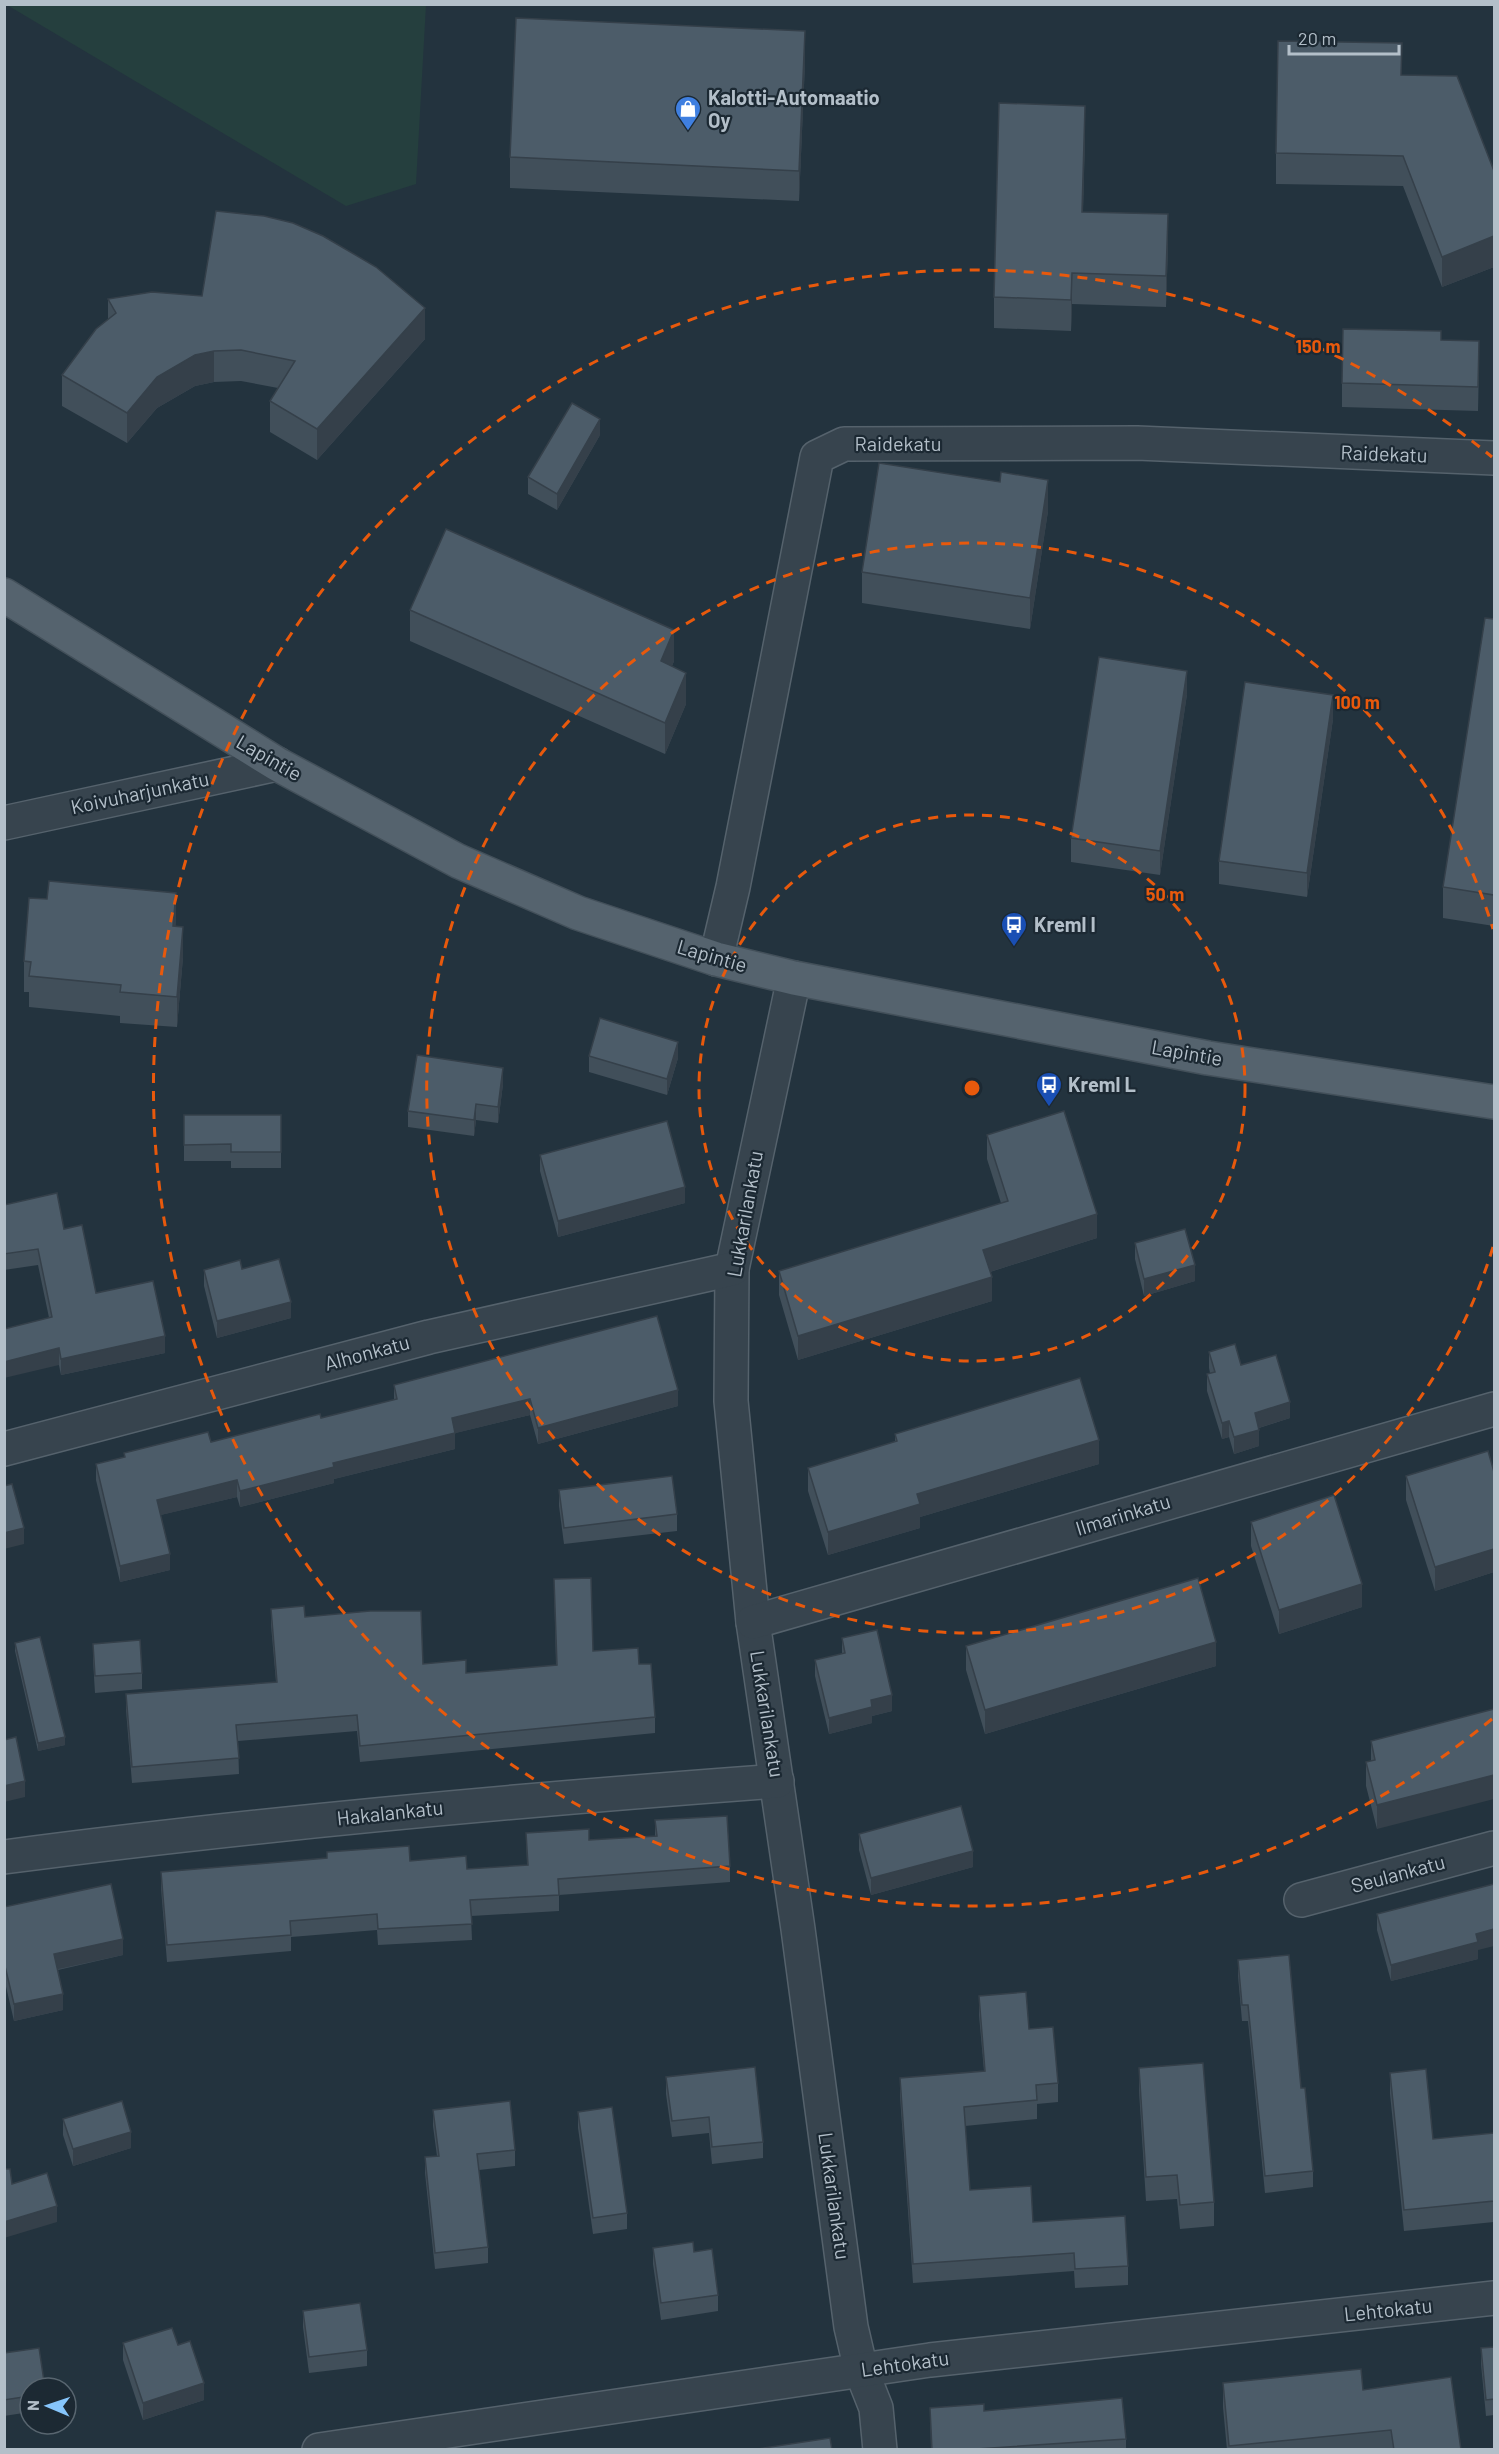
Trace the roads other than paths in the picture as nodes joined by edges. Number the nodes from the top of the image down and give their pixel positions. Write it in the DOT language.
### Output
graph roads {
  1 [pos="1494,458"];
  2 [pos="4,595"];
  3 [pos="277,764"];
  4 [pos="4,823"];
  5 [pos="716,959"];
  6 [pos="794,978"];
  7 [pos="1494,1102"];
  8 [pos="732,1269"];
  9 [pos="1494,1409"];
  10 [pos="4,1449"];
  11 [pos="753,1622"];
  12 [pos="777,1781"];
  13 [pos="1494,1848"];
  14 [pos="4,1857"];
  15 [pos="1301,1899"];
  16 [pos="1494,2298"];
  17 [pos="861,2370"];
  18 [pos="319,2450"];
  19 [pos="880,2450"];
  1 -- 5 [label="street, Raidekatu"];
  2 -- 3 [label="main road, Lapintie"];
  3 -- 4 [label="street, Koivuharjunkatu"];
  3 -- 5 [label="main road, Lapintie"];
  5 -- 6 [label="main road, Lapintie"];
  6 -- 7 [label="main road, Lapintie"];
  6 -- 8 [label="street, Lukkarilankatu"];
  8 -- 10 [label="street, Alhonkatu"];
  8 -- 11 [label="street, Lukkarilankatu"];
  9 -- 11 [label="street, Ilmarinkatu"];
  11 -- 12 [label="street, Lukkarilankatu"];
  12 -- 14 [label="street, Hakalankatu"];
  12 -- 17 [label="street, Lukkarilankatu"];
  13 -- 15 [label="street, Seulankatu"];
  16 -- 17 [label="street, Lehtokatu"];
  17 -- 18 [label="street, Lehtokatu"];
  17 -- 19 [label="street, Lukkarilankatu"];
}
